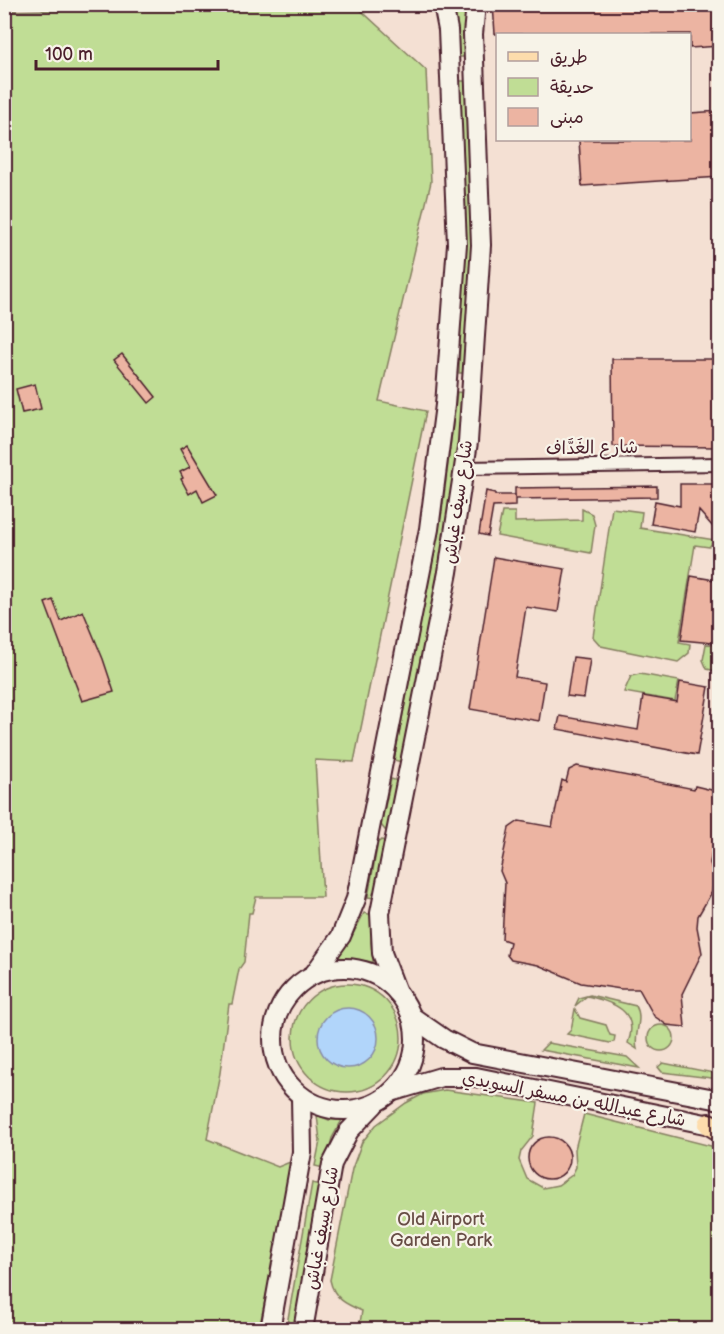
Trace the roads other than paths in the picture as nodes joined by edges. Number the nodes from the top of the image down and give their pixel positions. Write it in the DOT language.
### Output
graph roads {
  1 [pos="443,4"];
  2 [pos="476,4"];
  3 [pos="720,464"];
  4 [pos="465,468"];
  5 [pos="371,824"];
  6 [pos="397,825"];
  7 [pos="314,974"];
  8 [pos="396,992"];
  9 [pos="411,1016"];
  10 [pos="394,1091"];
  11 [pos="301,1097"];
  12 [pos="720,1100"];
  13 [pos="375,1104"];
  14 [pos="716,1127"];
  15 [pos="270,1329"];
  16 [pos="303,1329"];
  1 -- 5 [label="street, شارع سيف غباش"];
  2 -- 4 [label="street, شارع سيف غباش"];
  3 -- 4 [label="street, شارع الغَدَّاف"];
  4 -- 6 [label="street, شارع سيف غباش"];
  5 -- 6 [label="street"];
  5 -- 7 [label="street, شارع سيف غباش"];
  6 -- 8 [label="street, شارع سيف غباش"];
  7 -- 8 [label="street"];
  7 -- 11 [label="street"];
  8 -- 9 [label="street"];
  9 -- 10 [label="street"];
  9 -- 12 [label="street, شارع عبدالله بن مسفر السويدي"];
  10 -- 13 [label="street"];
  10 -- 14 [label="street, شارع عبدالله بن مسفر السويدي"];
  11 -- 13 [label="street"];
  11 -- 15 [label="street, شارع سيف غباش"];
  13 -- 16 [label="street, شارع سيف غباش"];
}
